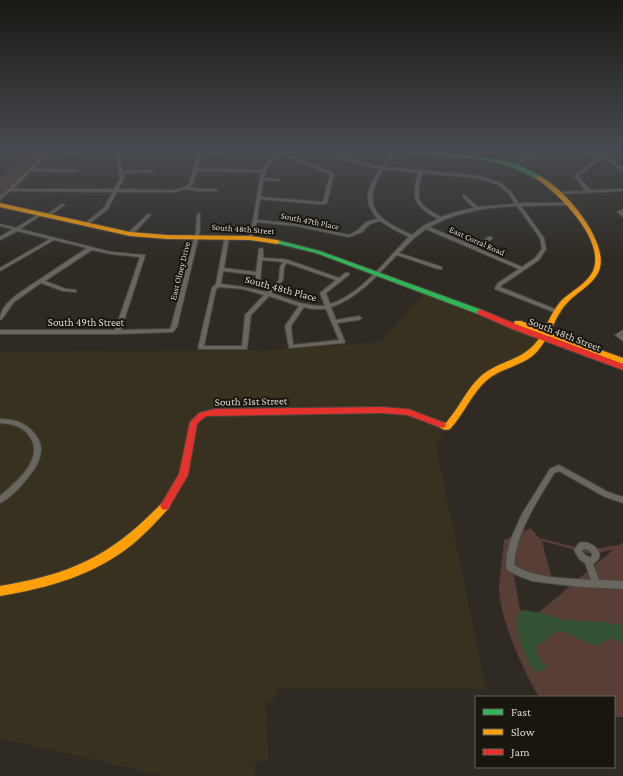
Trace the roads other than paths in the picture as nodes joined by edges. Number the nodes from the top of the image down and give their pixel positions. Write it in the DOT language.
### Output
graph roads {
  1 [pos="14,186"];
  2 [pos="118,186"];
  3 [pos="260,186"];
  4 [pos="328,186"];
  5 [pos="372,186"];
  6 [pos="417,186"];
  7 [pos="502,186"];
  8 [pos="550,186"];
  9 [pos="584,186"];
  10 [pos="186,188"];
  11 [pos="10,190"];
  12 [pos="216,190"];
  13 [pos="623,190"];
  14 [pos="115,191"];
  15 [pos="588,191"];
  16 [pos="557,192"];
  17 [pos="464,196"];
  18 [pos="259,198"];
  19 [pos="0,199"];
  20 [pos="0,204"];
  21 [pos="566,204"];
  22 [pos="519,205"];
  23 [pos="62,206"];
  24 [pos="477,209"];
  25 [pos="623,210"];
  26 [pos="45,214"];
  27 [pos="199,214"];
  28 [pos="149,215"];
  29 [pos="623,216"];
  30 [pos="441,219"];
  31 [pos="379,220"];
  32 [pos="256,221"];
  33 [pos="87,224"];
  34 [pos="0,225"];
  35 [pos="426,227"];
  36 [pos="17,229"];
  37 [pos="130,234"];
  38 [pos="197,237"];
  39 [pos="227,237"];
  40 [pos="412,237"];
  41 [pos="53,238"];
  42 [pos="250,238"];
  43 [pos="490,238"];
  44 [pos="0,239"];
  45 [pos="91,248"];
  46 [pos="474,248"];
  47 [pos="261,249"];
  48 [pos="396,253"];
  49 [pos="260,259"];
  50 [pos="286,261"];
  51 [pos="440,268"];
  52 [pos="221,269"];
  53 [pos="522,269"];
  54 [pos="0,270"];
  55 [pos="376,273"];
  56 [pos="258,274"];
  57 [pos="347,274"];
  58 [pos="339,280"];
  59 [pos="41,281"];
  60 [pos="258,282"];
  61 [pos="218,285"];
  62 [pos="74,291"];
  63 [pos="268,294"];
  64 [pos="302,306"];
  65 [pos="328,307"];
  66 [pos="558,312"];
  67 [pos="0,318"];
  68 [pos="359,318"];
  69 [pos="334,322"];
  70 [pos="172,331"];
  71 [pos="0,332"];
  72 [pos="117,332"];
  73 [pos="623,332"];
  74 [pos="544,335"];
  75 [pos="623,339"];
  76 [pos="623,361"];
  77 [pos="623,367"];
  78 [pos="0,420"];
  79 [pos="0,500"];
  80 [pos="623,500"];
  81 [pos="588,560"];
  82 [pos="596,583"];
  83 [pos="623,585"];
  84 [pos="0,591"];
  1 -- 11 [label="street"];
  2 -- 14 [label="street"];
  3 -- 18 [label="street"];
  4 -- 18 [label="street"];
  5 -- 31 [label="street"];
  6 -- 30 [label="street, East Corral Road"];
  7 -- 22 [label="street"];
  8 -- 16 [label="street"];
  9 -- 15 [label="street"];
  10 -- 12 [label="street"];
  10 -- 14 [label="street"];
  11 -- 14 [label="street"];
  11 -- 19 [label="street"];
  13 -- 15 [label="street"];
  14 -- 33 [label="street"];
  15 -- 16 [label="street"];
  16 -- 21 [label="street"];
  17 -- 24 [label="street"];
  18 -- 32 [label="street"];
  20 -- 26 [label="street, South 48th Street"];
  21 -- 22 [label="street, South 48th Place"];
  21 -- 66 [label="street"];
  22 -- 24 [label="street, South 48th Place"];
  22 -- 53 [label="street"];
  23 -- 26 [label="street"];
  24 -- 30 [label="street, South 48th Place"];
  25 -- 29 [label="street"];
  26 -- 33 [label="street, South 48th Street"];
  26 -- 36 [label="street"];
  27 -- 38 [label="street, East Olney Drive"];
  28 -- 37 [label="street"];
  30 -- 35 [label="street, South 48th Place"];
  31 -- 32 [label="street, South 47th Place"];
  31 -- 40 [label="street"];
  32 -- 42 [label="street"];
  33 -- 37 [label="street, South 48th Street"];
  34 -- 36 [label="street"];
  35 -- 40 [label="street, South 48th Place"];
  35 -- 46 [label="street, East Corral Road"];
  36 -- 41 [label="street"];
  36 -- 44 [label="street"];
  37 -- 38 [label="street, South 48th Street"];
  38 -- 39 [label="street, South 48th Street"];
  38 -- 70 [label="street, East Olney Drive"];
  39 -- 42 [label="street, South 48th Street"];
  39 -- 52 [label="street"];
  40 -- 48 [label="street, South 48th Place"];
  41 -- 45 [label="street"];
  41 -- 54 [label="street"];
  42 -- 55 [label="street, South 48th Street"];
  43 -- 46 [label="street"];
  45 -- 59 [label="street"];
  45 -- 72 [label="street"];
  46 -- 53 [label="street, East Corral Road"];
  47 -- 49 [label="street"];
  48 -- 51 [label="street"];
  48 -- 55 [label="street, South 48th Place"];
  49 -- 50 [label="street"];
  49 -- 56 [label="street"];
  50 -- 58 [label="street"];
  50 -- 63 [label="street"];
  52 -- 56 [label="street"];
  52 -- 61 [label="street"];
  53 -- 66 [label="street"];
  55 -- 65 [label="street, South 48th Place"];
  55 -- 74 [label="street, South 48th Street"];
  56 -- 60 [label="street"];
  57 -- 58 [label="street"];
  58 -- 65 [label="street"];
  59 -- 62 [label="street"];
  59 -- 67 [label="street"];
  61 -- 63 [label="street, South 48th Place"];
  61 -- 63 [label="street"];
  63 -- 64 [label="street, South 48th Place"];
  64 -- 65 [label="street, South 48th Place"];
  64 -- 69 [label="street"];
  65 -- 69 [label="street"];
  66 -- 74 [label="street"];
  68 -- 69 [label="street"];
  70 -- 72 [label="street, South 49th Street"];
  71 -- 72 [label="street, South 49th Street"];
  73 -- 75 [label="street"];
  74 -- 76 [label="street, South 48th Street"];
  74 -- 77 [label="street, South 48th Street"];
  74 -- 84 [label="street, South 51st Street"];
  78 -- 79 [label="street"];
  80 -- 82 [label="street"];
  81 -- 82 [label="street"];
  82 -- 83 [label="street"];
}
